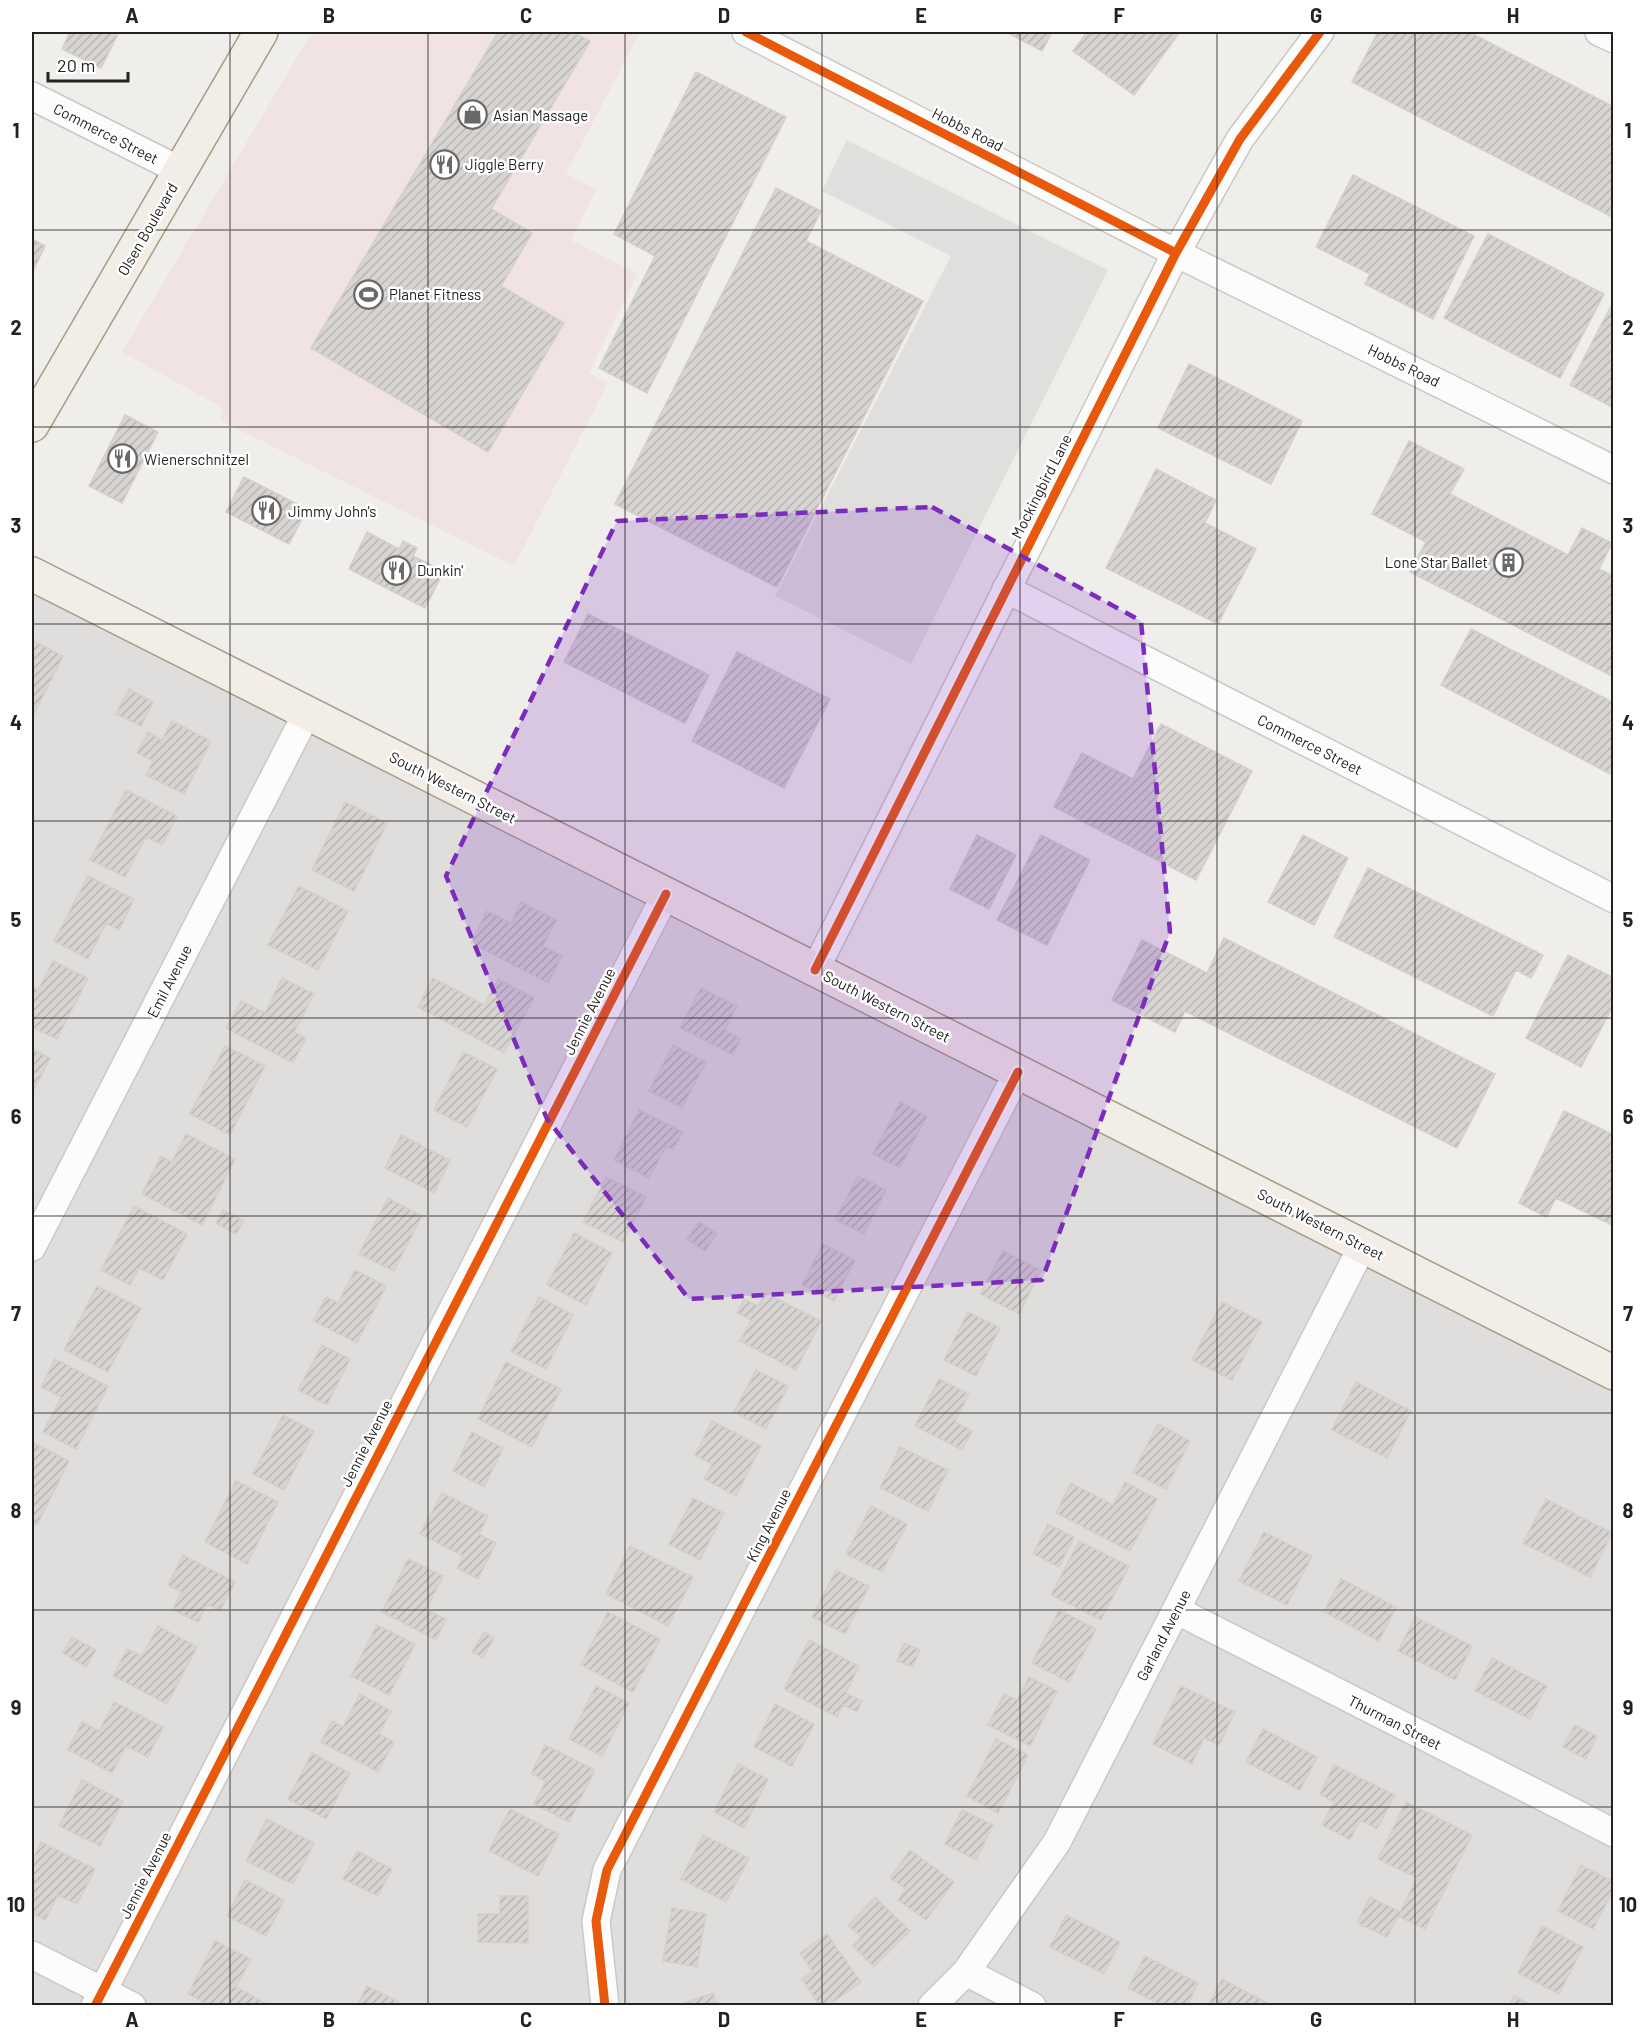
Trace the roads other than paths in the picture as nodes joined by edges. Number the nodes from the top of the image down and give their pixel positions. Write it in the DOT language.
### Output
graph roads {
  1 [pos="261,32"];
  2 [pos="746,32"];
  3 [pos="1320,32"];
  4 [pos="1599,32"];
  5 [pos="1614,39"];
  6 [pos="32,96"];
  7 [pos="181,171"];
  8 [pos="1176,253"];
  9 [pos="32,425"];
  10 [pos="1614,470"];
  11 [pos="32,574"];
  12 [pos="1006,589"];
  13 [pos="306,715"];
  14 [pos="666,894"];
  15 [pos="1614,899"];
  16 [pos="815,970"];
  17 [pos="1018,1072"];
  18 [pos="1363,1245"];
  19 [pos="32,1247"];
  20 [pos="1614,1372"];
  21 [pos="1176,1610"];
  22 [pos="1614,1833"];
  23 [pos="32,1955"];
  24 [pos="966,1972"];
  25 [pos="98,1998"];
  26 [pos="132,2006"];
  27 [pos="605,2006"];
  28 [pos="932,2006"];
  29 [pos="1032,2006"];
  1 -- 7 [label="main road, Olsen Boulevard"];
  2 -- 8 [label="street, Hobbs Road"];
  3 -- 8 [label="street, Mockingbird Lane"];
  4 -- 5 [label="street"];
  6 -- 7 [label="street, Commerce Street"];
  7 -- 9 [label="main road, Olsen Boulevard"];
  8 -- 10 [label="street, Hobbs Road"];
  8 -- 12 [label="street, Mockingbird Lane"];
  11 -- 13 [label="main road, South Western Street"];
  12 -- 15 [label="street, Commerce Street"];
  12 -- 16 [label="street, Mockingbird Lane"];
  13 -- 14 [label="main road, South Western Street"];
  13 -- 19 [label="street, Emil Avenue"];
  14 -- 16 [label="main road, South Western Street"];
  14 -- 25 [label="street, Jennie Avenue"];
  16 -- 17 [label="main road, South Western Street"];
  17 -- 18 [label="main road, South Western Street"];
  17 -- 27 [label="street, King Avenue"];
  18 -- 20 [label="main road, South Western Street"];
  18 -- 21 [label="street, Garland Avenue"];
  21 -- 22 [label="street, Thurman Street"];
  21 -- 24 [label="street, Garland Avenue"];
  23 -- 25 [label="street"];
  24 -- 28 [label="street, Garland Avenue"];
  24 -- 29 [label="street"];
  25 -- 26 [label="street"];
}
